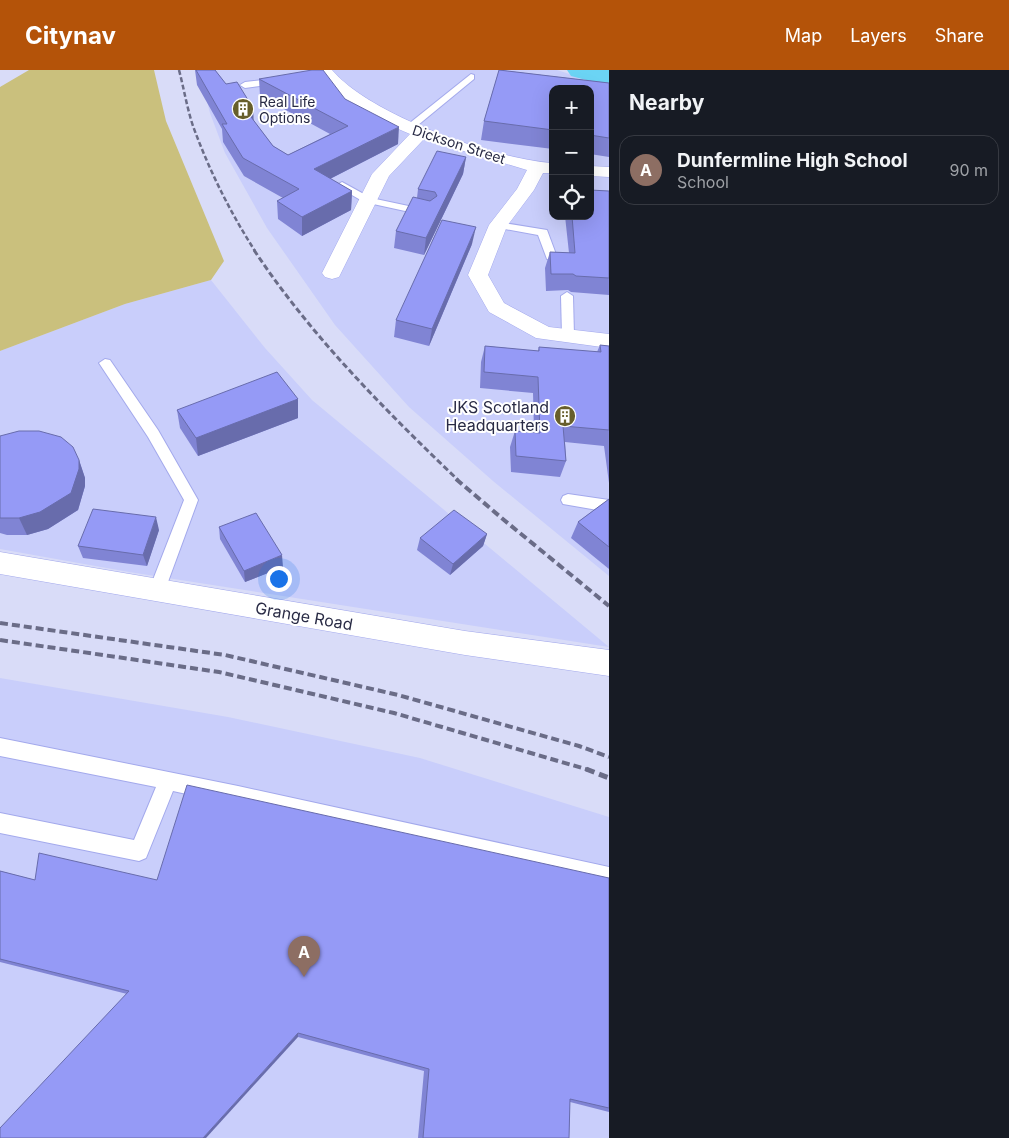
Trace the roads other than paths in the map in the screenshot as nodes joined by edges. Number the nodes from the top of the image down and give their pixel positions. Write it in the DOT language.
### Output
graph roads {
  1 [pos="324,75"];
  2 [pos="471,76"];
  3 [pos="291,80"];
  4 [pos="245,85"];
  5 [pos="415,131"];
  6 [pos="545,167"];
  7 [pos="594,171"];
  8 [pos="609,172"];
  9 [pos="342,185"];
  10 [pos="368,200"];
  11 [pos="428,213"];
  12 [pos="498,225"];
  13 [pos="550,257"];
  14 [pos="332,273"];
  15 [pos="567,296"];
  16 [pos="568,336"];
  17 [pos="609,341"];
  18 [pos="105,363"];
  19 [pos="568,500"];
  20 [pos="609,506"];
  21 [pos="0,563"];
  22 [pos="157,590"];
  23 [pos="609,663"];
  24 [pos="0,748"];
  25 [pos="168,781"];
  26 [pos="0,823"];
  27 [pos="609,877"];
  1 -- 5 [label="street, Dickson Street"];
  2 -- 5 [label="lane"];
  3 -- 4 [label="lane"];
  5 -- 6 [label="street, Dickson Street"];
  5 -- 10 [label="street"];
  6 -- 12 [label="street"];
  7 -- 8 [label="street"];
  9 -- 10 [label="lane"];
  10 -- 11 [label="lane"];
  10 -- 14 [label="street"];
  12 -- 13 [label="lane"];
  12 -- 16 [label="street"];
  15 -- 16 [label="lane"];
  16 -- 17 [label="street"];
  18 -- 22 [label="lane"];
  19 -- 20 [label="lane"];
  21 -- 22 [label="street, Grange Road"];
  22 -- 23 [label="street, Grange Road"];
  24 -- 25 [label="lane"];
  25 -- 26 [label="lane"];
  25 -- 27 [label="lane"];
}
